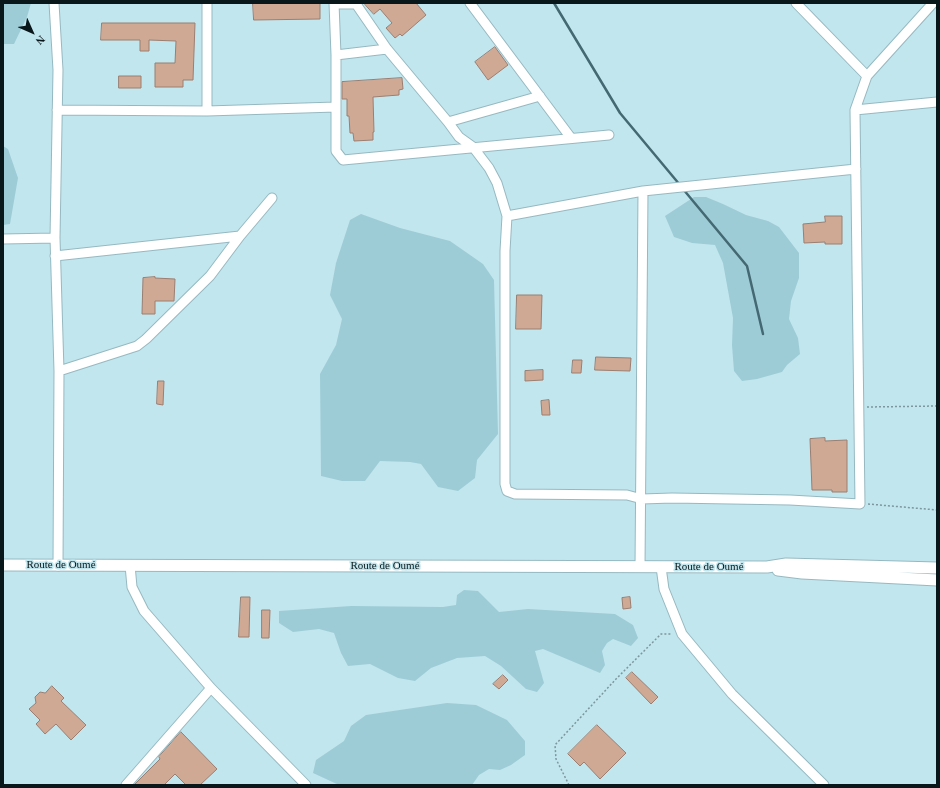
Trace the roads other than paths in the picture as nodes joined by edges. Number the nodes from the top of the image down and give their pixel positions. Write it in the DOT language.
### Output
graph roads {
  1 [pos="54,3"];
  2 [pos="207,3"];
  3 [pos="470,3"];
  4 [pos="796,3"];
  5 [pos="933,3"];
  6 [pos="334,4"];
  7 [pos="387,49"];
  8 [pos="336,55"];
  9 [pos="867,76"];
  10 [pos="540,96"];
  11 [pos="937,102"];
  12 [pos="336,107"];
  13 [pos="57,110"];
  14 [pos="855,110"];
  15 [pos="206,111"];
  16 [pos="448,122"];
  17 [pos="609,134"];
  18 [pos="571,138"];
  19 [pos="473,147"];
  20 [pos="856,169"];
  21 [pos="643,191"];
  22 [pos="272,198"];
  23 [pos="507,216"];
  24 [pos="240,236"];
  25 [pos="55,238"];
  26 [pos="3,239"];
  27 [pos="55,256"];
  28 [pos="59,371"];
  29 [pos="642,499"];
  30 [pos="3,565"];
  31 [pos="130,565"];
  32 [pos="58,566"];
  33 [pos="640,567"];
  34 [pos="661,567"];
  35 [pos="767,567"];
  36 [pos="937,568"];
  37 [pos="937,580"];
  38 [pos="211,688"];
  39 [pos="300,783"];
  40 [pos="126,785"];
  41 [pos="824,785"];
  1 -- 13 [label="street"];
  2 -- 15 [label="street"];
  3 -- 10 [label="street"];
  4 -- 9 [label="street"];
  5 -- 9 [label="street"];
  6 -- 7 [label="street"];
  6 -- 8 [label="street"];
  7 -- 8 [label="street"];
  7 -- 16 [label="street"];
  8 -- 12 [label="street"];
  9 -- 14 [label="street"];
  10 -- 16 [label="street"];
  10 -- 18 [label="street"];
  11 -- 14 [label="street"];
  12 -- 15 [label="street"];
  12 -- 19 [label="street"];
  13 -- 15 [label="street"];
  13 -- 25 [label="street"];
  14 -- 20 [label="street"];
  16 -- 19 [label="street"];
  17 -- 18 [label="street"];
  18 -- 19 [label="street"];
  19 -- 23 [label="street"];
  20 -- 21 [label="street"];
  20 -- 29 [label="street"];
  21 -- 23 [label="street"];
  21 -- 29 [label="street"];
  22 -- 24 [label="street"];
  23 -- 29 [label="street"];
  24 -- 27 [label="street"];
  24 -- 28 [label="street"];
  25 -- 26 [label="street"];
  25 -- 27 [label="street"];
  27 -- 28 [label="street"];
  28 -- 32 [label="street"];
  29 -- 33 [label="street"];
  30 -- 32 [label="main road, Route de Oumé"];
  31 -- 32 [label="main road, Route de Oumé"];
  31 -- 33 [label="main road, Route de Oumé"];
  31 -- 38 [label="street"];
  33 -- 34 [label="main road, Route de Oumé"];
  34 -- 35 [label="main road, Route de Oumé"];
  34 -- 41 [label="street"];
  35 -- 36 [label="main road"];
  35 -- 37 [label="main road"];
  38 -- 39 [label="street"];
  38 -- 40 [label="street"];
}
